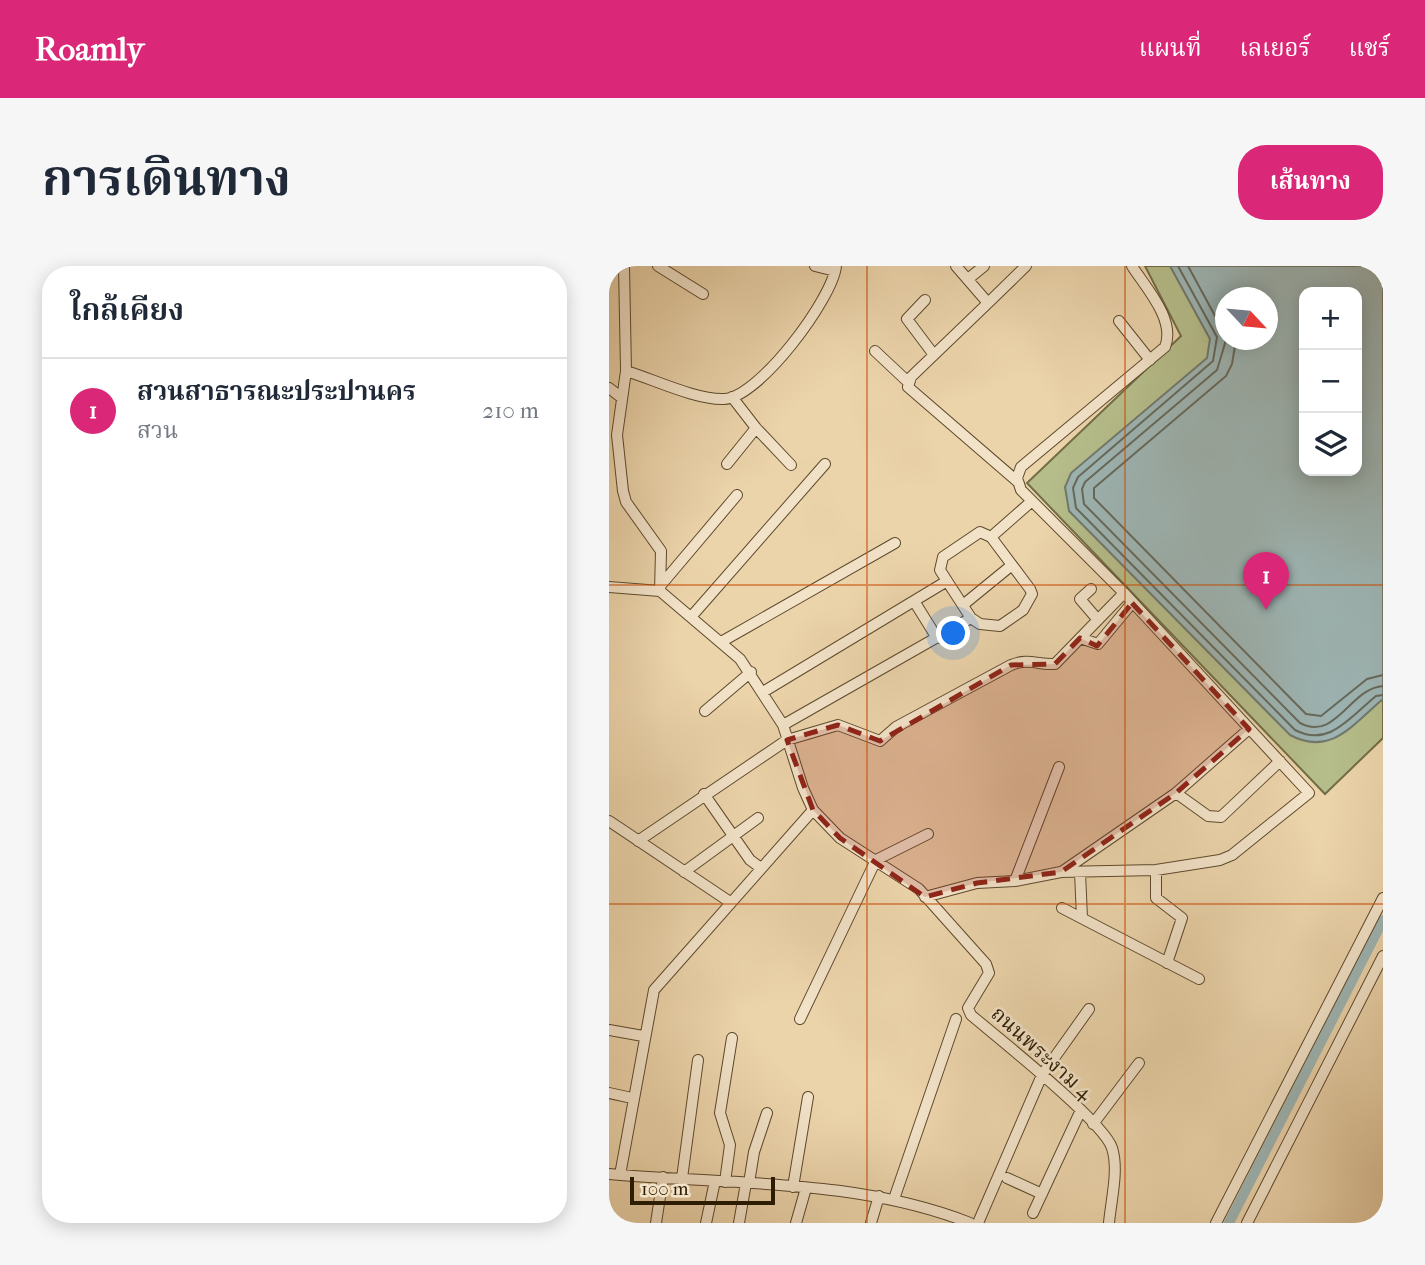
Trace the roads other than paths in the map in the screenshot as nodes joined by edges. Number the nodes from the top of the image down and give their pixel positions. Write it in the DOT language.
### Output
graph roads {
  1 [pos="624,266"];
  2 [pos="658,266"];
  3 [pos="815,266"];
  4 [pos="956,266"];
  5 [pos="984,266"];
  6 [pos="1026,266"];
  7 [pos="1132,266"];
  8 [pos="835,269"];
  9 [pos="968,279"];
  10 [pos="703,294"];
  11 [pos="925,300"];
  12 [pos="988,303"];
  13 [pos="1119,321"];
  14 [pos="875,351"];
  15 [pos="934,355"];
  16 [pos="1150,360"];
  17 [pos="626,371"];
  18 [pos="908,382"];
  19 [pos="609,388"];
  20 [pos="732,397"];
  21 [pos="622,398"];
  22 [pos="613,424"];
  23 [pos="756,428"];
  24 [pos="727,464"];
  25 [pos="825,464"];
  26 [pos="792,465"];
  27 [pos="1018,482"];
  28 [pos="737,495"];
  29 [pos="1033,501"];
  30 [pos="991,537"];
  31 [pos="895,543"];
  32 [pos="1013,565"];
  33 [pos="947,581"];
  34 [pos="609,587"];
  35 [pos="660,589"];
  36 [pos="1091,589"];
  37 [pos="1124,593"];
  38 [pos="915,601"];
  39 [pos="1132,603"];
  40 [pos="963,605"];
  41 [pos="691,617"];
  42 [pos="971,618"];
  43 [pos="1098,620"];
  44 [pos="937,638"];
  45 [pos="1080,638"];
  46 [pos="721,642"];
  47 [pos="751,672"];
  48 [pos="763,692"];
  49 [pos="705,711"];
  50 [pos="783,725"];
  51 [pos="1249,729"];
  52 [pos="786,740"];
  53 [pos="1280,761"];
  54 [pos="1059,766"];
  55 [pos="1176,793"];
  56 [pos="704,794"];
  57 [pos="813,810"];
  58 [pos="758,818"];
  59 [pos="609,821"];
  60 [pos="928,834"];
  61 [pos="733,836"];
  62 [pos="638,841"];
  63 [pos="877,860"];
  64 [pos="761,868"];
  65 [pos="1156,870"];
  66 [pos="684,872"];
  67 [pos="1061,872"];
  68 [pos="1080,872"];
  69 [pos="1015,881"];
  70 [pos="925,897"];
  71 [pos="1383,898"];
  72 [pos="730,902"];
  73 [pos="1062,908"];
  74 [pos="1082,918"];
  75 [pos="1383,956"];
  76 [pos="1167,963"];
  77 [pos="1199,979"];
  78 [pos="1089,1009"];
  79 [pos="800,1019"];
  80 [pos="956,1019"];
  81 [pos="609,1030"];
  82 [pos="643,1036"];
  83 [pos="732,1038"];
  84 [pos="698,1060"];
  85 [pos="1139,1063"];
  86 [pos="1042,1075"];
  87 [pos="609,1093"];
  88 [pos="808,1097"];
  89 [pos="632,1098"];
  90 [pos="1080,1112"];
  91 [pos="767,1113"];
  92 [pos="1093,1124"];
  93 [pos="609,1174"];
  94 [pos="621,1175"];
  95 [pos="663,1177"];
  96 [pos="682,1178"];
  97 [pos="1007,1178"];
  98 [pos="720,1182"];
  99 [pos="748,1183"];
  100 [pos="793,1187"];
  101 [pos="806,1188"];
  102 [pos="1042,1194"];
  103 [pos="879,1196"];
  104 [pos="894,1199"];
  105 [pos="1033,1213"];
  106 [pos="656,1223"];
  107 [pos="706,1223"];
  108 [pos="739,1223"];
  109 [pos="796,1223"];
  110 [pos="871,1223"];
  111 [pos="970,1223"];
  112 [pos="978,1223"];
  113 [pos="1109,1223"];
  114 [pos="1216,1223"];
  115 [pos="1247,1223"];
  1 -- 17 [label="street"];
  2 -- 10 [label="street"];
  3 -- 8 [label="street"];
  4 -- 9 [label="street"];
  5 -- 9 [label="street"];
  6 -- 12 [label="street"];
  7 -- 16 [label="street"];
  8 -- 20 [label="street"];
  9 -- 12 [label="street"];
  11 -- 15 [label="street"];
  12 -- 15 [label="street"];
  13 -- 16 [label="street"];
  14 -- 18 [label="street"];
  15 -- 18 [label="street"];
  16 -- 27 [label="street"];
  17 -- 20 [label="street"];
  17 -- 21 [label="street"];
  18 -- 27 [label="street"];
  19 -- 21 [label="street"];
  20 -- 23 [label="street"];
  21 -- 22 [label="street"];
  22 -- 35 [label="street"];
  23 -- 24 [label="street"];
  23 -- 26 [label="street"];
  25 -- 41 [label="street"];
  27 -- 29 [label="street"];
  28 -- 35 [label="street"];
  29 -- 30 [label="street"];
  29 -- 37 [label="street"];
  30 -- 32 [label="street"];
  30 -- 33 [label="street"];
  31 -- 46 [label="street"];
  32 -- 40 [label="street"];
  32 -- 42 [label="street"];
  33 -- 38 [label="street"];
  33 -- 40 [label="street"];
  34 -- 35 [label="street"];
  35 -- 41 [label="street, ถนนพระงาม 4"];
  36 -- 43 [label="street"];
  37 -- 39 [label="street"];
  37 -- 43 [label="street"];
  38 -- 44 [label="street"];
  38 -- 48 [label="street"];
  39 -- 45 [label="street"];
  39 -- 51 [label="street"];
  40 -- 42 [label="street"];
  41 -- 46 [label="street, ถนนพระงาม 4"];
  42 -- 44 [label="street"];
  43 -- 45 [label="street"];
  44 -- 50 [label="street"];
  45 -- 52 [label="street"];
  46 -- 47 [label="street, ถนนพระงาม 4"];
  47 -- 48 [label="street, ถนนพระงาม 4"];
  47 -- 49 [label="street"];
  48 -- 50 [label="street, ถนนพระงาม 4"];
  50 -- 52 [label="street, ถนนพระงาม 4"];
  51 -- 53 [label="street"];
  51 -- 55 [label="street"];
  52 -- 56 [label="street"];
  52 -- 57 [label="street, ถนนพระงาม 4"];
  53 -- 55 [label="street"];
  53 -- 65 [label="street"];
  54 -- 69 [label="street"];
  55 -- 67 [label="street"];
  56 -- 61 [label="street"];
  56 -- 62 [label="street"];
  57 -- 63 [label="street, ถนนพระงาม 4"];
  57 -- 64 [label="street"];
  58 -- 61 [label="street"];
  59 -- 62 [label="street"];
  60 -- 63 [label="street"];
  61 -- 64 [label="street"];
  61 -- 66 [label="street"];
  62 -- 66 [label="street"];
  63 -- 70 [label="street, ถนนพระงาม 4"];
  63 -- 79 [label="street"];
  64 -- 72 [label="street"];
  65 -- 68 [label="street"];
  65 -- 76 [label="street"];
  66 -- 72 [label="street"];
  67 -- 68 [label="street"];
  67 -- 69 [label="street"];
  68 -- 74 [label="street"];
  69 -- 70 [label="street"];
  70 -- 86 [label="street, ถนนพระงาม 4"];
  71 -- 114 [label="street"];
  72 -- 82 [label="street"];
  73 -- 74 [label="street"];
  74 -- 76 [label="street"];
  75 -- 115 [label="street"];
  76 -- 77 [label="street"];
  78 -- 86 [label="street"];
  80 -- 104 [label="street"];
  81 -- 82 [label="street"];
  82 -- 89 [label="street"];
  83 -- 98 [label="street"];
  84 -- 96 [label="street"];
  85 -- 92 [label="street"];
  86 -- 90 [label="street, ถนนพระงาม 4"];
  86 -- 112 [label="street"];
  87 -- 89 [label="street"];
  88 -- 100 [label="street"];
  89 -- 94 [label="street"];
  90 -- 92 [label="street, ถนนพระงาม 4"];
  90 -- 102 [label="street"];
  91 -- 99 [label="street"];
  92 -- 113 [label="street, ถนนพระงาม 4"];
  93 -- 94 [label="street"];
  94 -- 95 [label="street"];
  95 -- 96 [label="street"];
  95 -- 106 [label="street"];
  96 -- 98 [label="street"];
  97 -- 102 [label="street"];
  98 -- 99 [label="street"];
  98 -- 107 [label="street"];
  99 -- 100 [label="street"];
  99 -- 108 [label="street"];
  100 -- 101 [label="street"];
  101 -- 103 [label="street"];
  101 -- 109 [label="street"];
  102 -- 105 [label="street"];
  103 -- 104 [label="street"];
  103 -- 110 [label="street"];
  104 -- 111 [label="street"];
}
